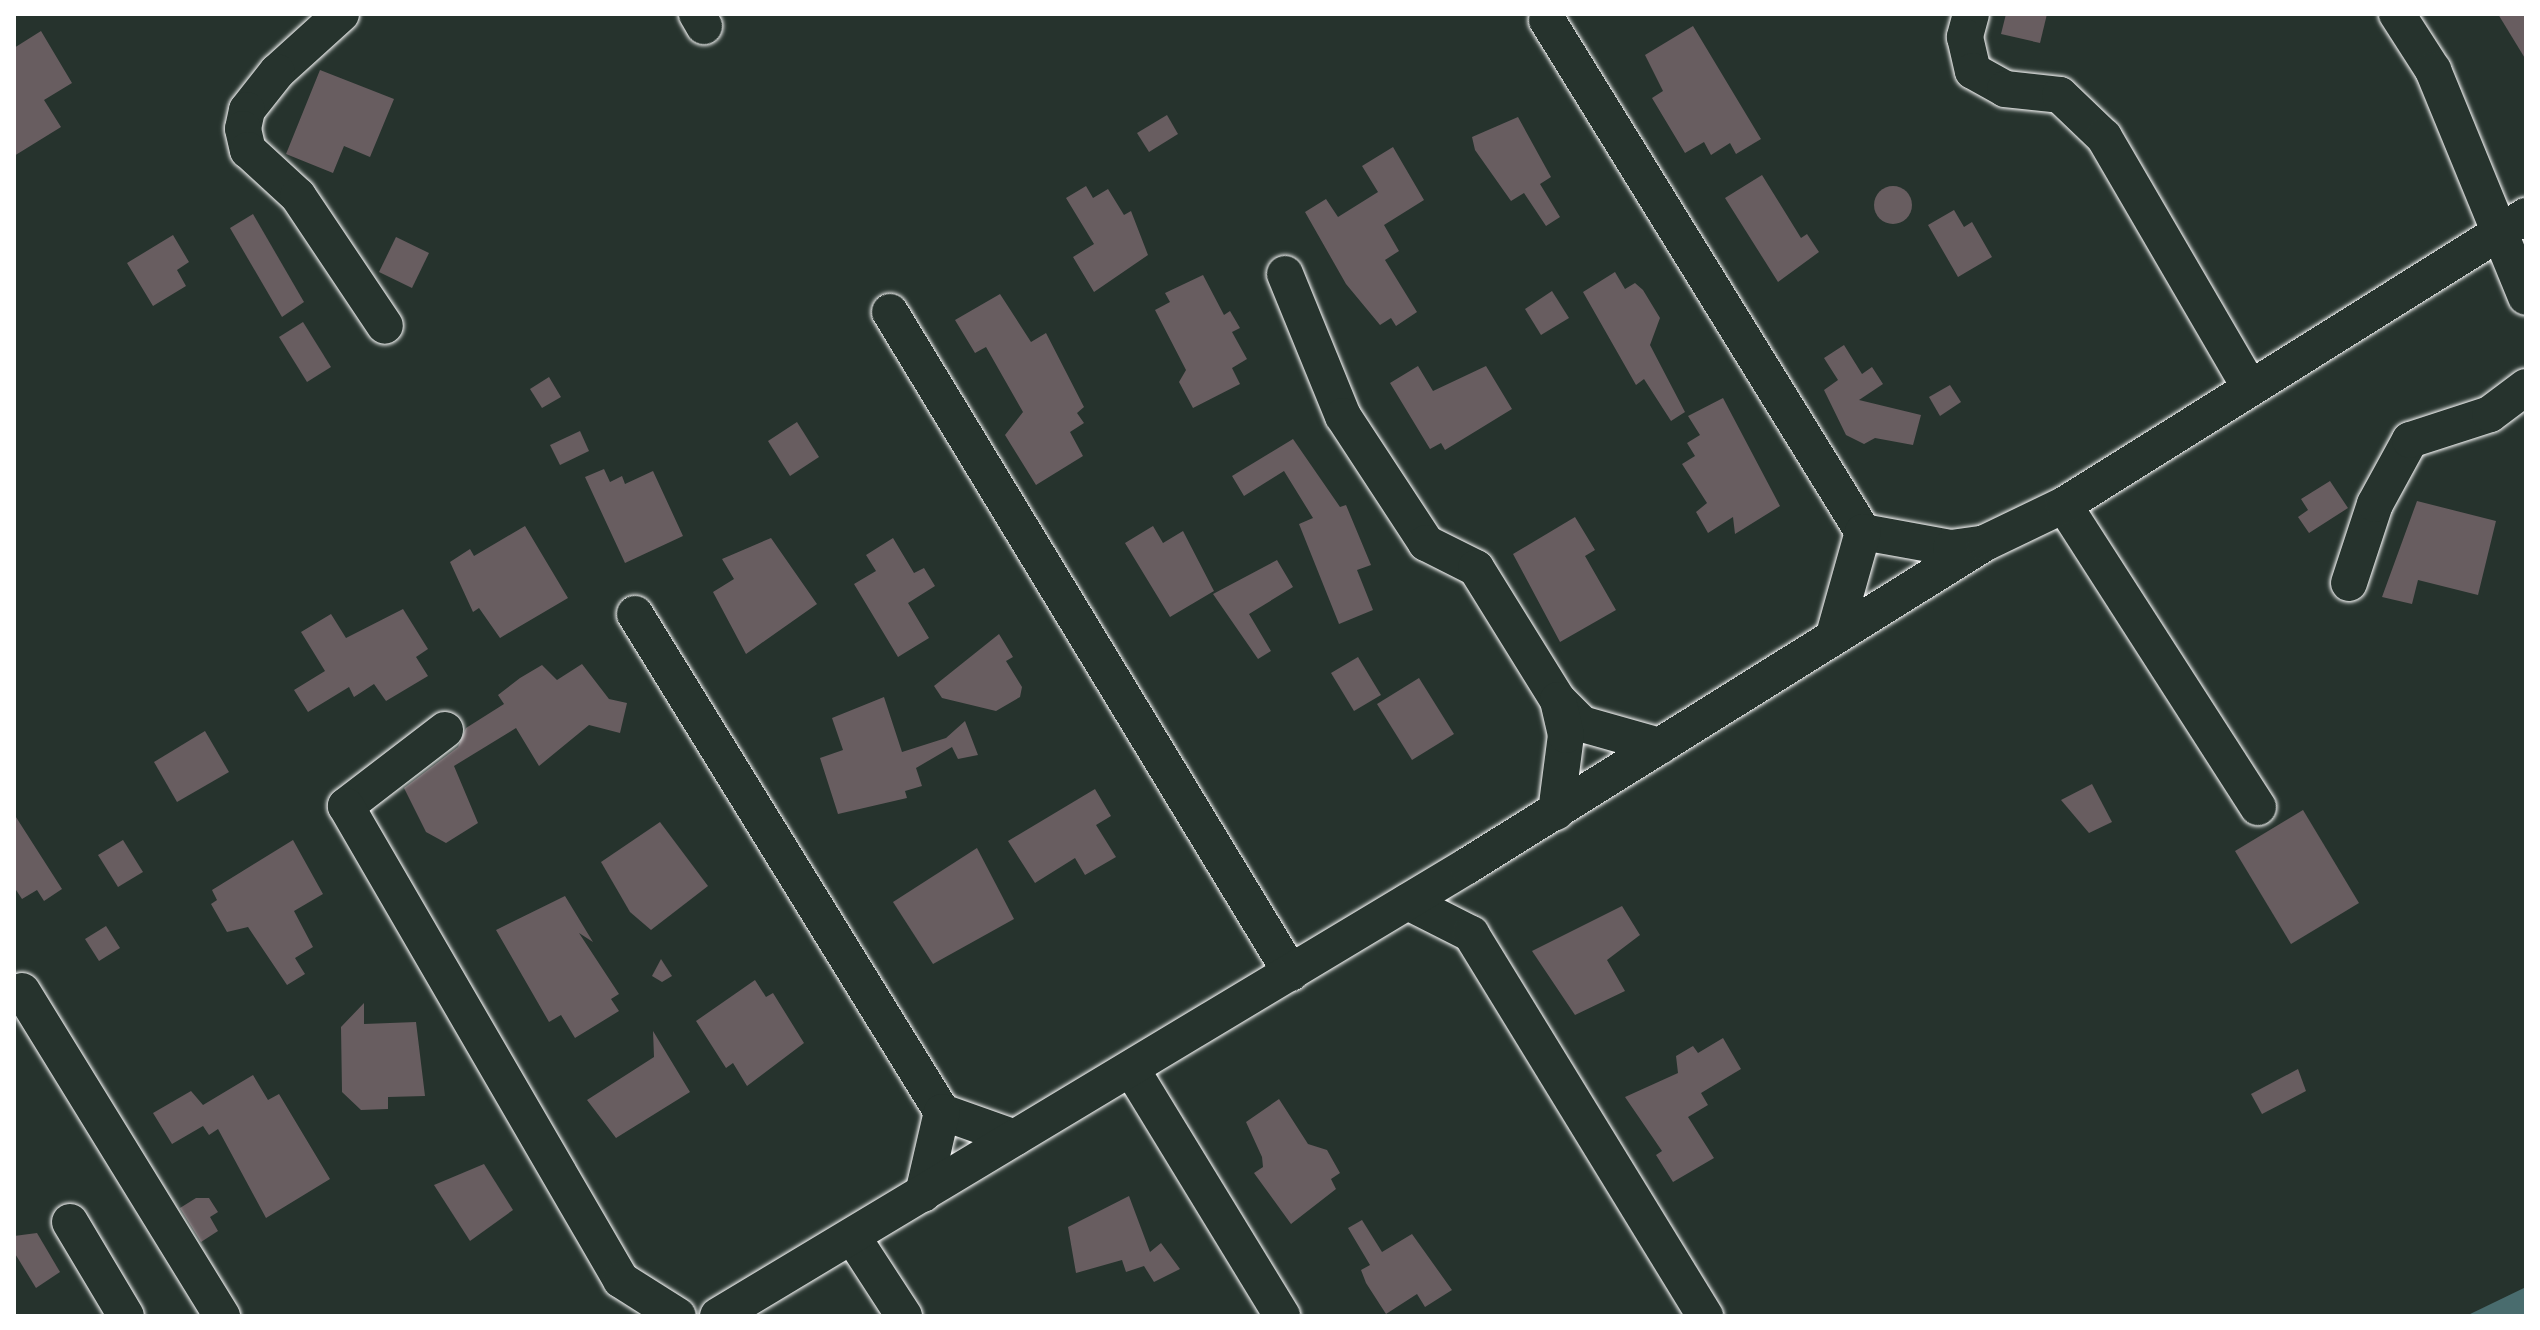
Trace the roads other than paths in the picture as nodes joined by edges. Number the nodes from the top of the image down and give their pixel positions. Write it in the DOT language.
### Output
graph roads {
  1 [pos="341,14"];
  2 [pos="1971,14"];
  3 [pos="2397,14"];
  4 [pos="1547,20"];
  5 [pos="2513,224"];
  6 [pos="1285,274"];
  7 [pos="2526,297"];
  8 [pos="890,312"];
  9 [pos="385,326"];
  10 [pos="2526,387"];
  11 [pos="2250,388"];
  12 [pos="2064,505"];
  13 [pos="1863,532"];
  14 [pos="1985,543"];
  15 [pos="2349,583"];
  16 [pos="635,614"];
  17 [pos="1834,635"];
  18 [pos="1558,700"];
  19 [pos="445,730"];
  20 [pos="1660,746"];
  21 [pos="2258,807"];
  22 [pos="1556,812"];
  23 [pos="1467,866"];
  24 [pos="1408,902"];
  25 [pos="1471,934"];
  26 [pos="1291,973"];
  27 [pos="22,991"];
  28 [pos="1132,1070"];
  29 [pos="942,1112"];
  30 [pos="1015,1138"];
  31 [pos="923,1194"];
  32 [pos="70,1222"];
  33 [pos="854,1239"];
  34 [pos="621,1280"];
  35 [pos="126,1316"];
  36 [pos="222,1316"];
  37 [pos="628,1316"];
  38 [pos="678,1316"];
  39 [pos="718,1316"];
  40 [pos="904,1316"];
  41 [pos="1282,1316"];
  42 [pos="1705,1316"];
  1 -- 9 [label="street"];
  2 -- 11 [label="street"];
  3 -- 5 [label="street"];
  4 -- 13 [label="street"];
  5 -- 7 [label="street"];
  5 -- 11 [label="street"];
  6 -- 18 [label="street"];
  8 -- 26 [label="street"];
  10 -- 15 [label="street"];
  11 -- 12 [label="street"];
  12 -- 14 [label="street"];
  12 -- 21 [label="street"];
  13 -- 14 [label="street"];
  13 -- 17 [label="street"];
  14 -- 17 [label="street"];
  16 -- 29 [label="street"];
  17 -- 20 [label="street"];
  18 -- 20 [label="street"];
  18 -- 22 [label="street"];
  19 -- 34 [label="street"];
  20 -- 22 [label="street"];
  22 -- 23 [label="street"];
  23 -- 24 [label="street"];
  23 -- 25 [label="street"];
  24 -- 25 [label="street"];
  24 -- 26 [label="street"];
  25 -- 42 [label="street"];
  26 -- 28 [label="street"];
  27 -- 36 [label="street"];
  28 -- 30 [label="street"];
  28 -- 41 [label="street"];
  29 -- 30 [label="street"];
  29 -- 31 [label="street"];
  30 -- 31 [label="street"];
  31 -- 33 [label="street"];
  32 -- 35 [label="street"];
  33 -- 39 [label="street"];
  33 -- 40 [label="street"];
  34 -- 37 [label="street"];
  34 -- 38 [label="street"];
}
